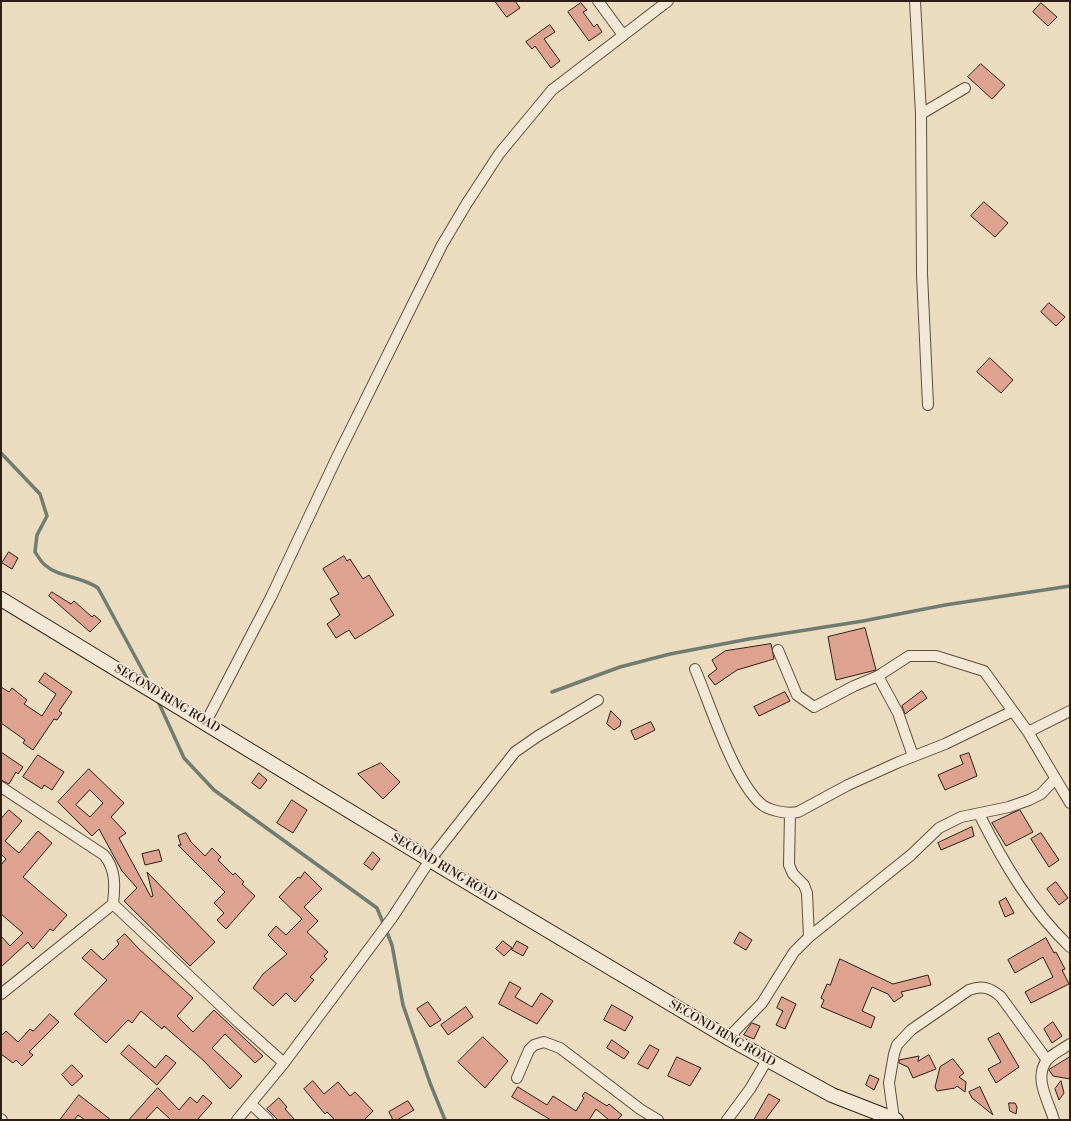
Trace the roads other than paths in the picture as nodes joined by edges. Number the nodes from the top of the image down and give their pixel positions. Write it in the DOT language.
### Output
graph roads {
  1 [pos="598,1"];
  2 [pos="668,1"];
  3 [pos="915,1"];
  4 [pos="623,35"];
  5 [pos="965,88"];
  6 [pos="921,114"];
  7 [pos="928,405"];
  8 [pos="1,599"];
  9 [pos="778,650"];
  10 [pos="695,669"];
  11 [pos="878,676"];
  12 [pos="598,700"];
  13 [pos="1013,711"];
  14 [pos="1070,711"];
  15 [pos="206,722"];
  16 [pos="1028,732"];
  17 [pos="913,756"];
  18 [pos="1055,779"];
  19 [pos="1,787"];
  20 [pos="1070,803"];
  21 [pos="790,814"];
  22 [pos="979,814"];
  23 [pos="430,860"];
  24 [pos="113,904"];
  25 [pos="809,937"];
  26 [pos="1070,947"];
  27 [pos="1,994"];
  28 [pos="728,1038"];
  29 [pos="1070,1044"];
  30 [pos="767,1060"];
  31 [pos="1047,1060"];
  32 [pos="284,1063"];
  33 [pos="517,1078"];
  34 [pos="251,1104"];
  35 [pos="237,1120"];
  36 [pos="268,1120"];
  37 [pos="658,1120"];
  38 [pos="727,1120"];
  39 [pos="895,1120"];
  40 [pos="1054,1120"];
  1 -- 4 [label="street"];
  2 -- 4 [label="street"];
  3 -- 6 [label="street"];
  4 -- 15 [label="street"];
  5 -- 6 [label="street"];
  6 -- 7 [label="street"];
  8 -- 15 [label="main road, SECOND RING ROAD"];
  9 -- 11 [label="street"];
  10 -- 21 [label="street"];
  11 -- 13 [label="street"];
  11 -- 17 [label="street"];
  12 -- 23 [label="street"];
  13 -- 16 [label="street"];
  13 -- 17 [label="street"];
  14 -- 16 [label="street"];
  15 -- 23 [label="main road, SECOND RING ROAD"];
  16 -- 18 [label="street"];
  17 -- 21 [label="street"];
  18 -- 20 [label="street"];
  18 -- 22 [label="street"];
  19 -- 24 [label="street"];
  21 -- 25 [label="street"];
  22 -- 25 [label="street"];
  22 -- 26 [label="street"];
  23 -- 28 [label="main road, SECOND RING ROAD"];
  23 -- 32 [label="street"];
  24 -- 27 [label="street"];
  24 -- 32 [label="street"];
  25 -- 28 [label="street"];
  28 -- 30 [label="main road, SECOND RING ROAD"];
  29 -- 31 [label="street"];
  30 -- 38 [label="street"];
  30 -- 39 [label="main road, SECOND RING ROAD"];
  31 -- 39 [label="street"];
  31 -- 40 [label="street"];
  32 -- 34 [label="street"];
  33 -- 37 [label="street"];
  34 -- 35 [label="street"];
  34 -- 36 [label="street"];
}
